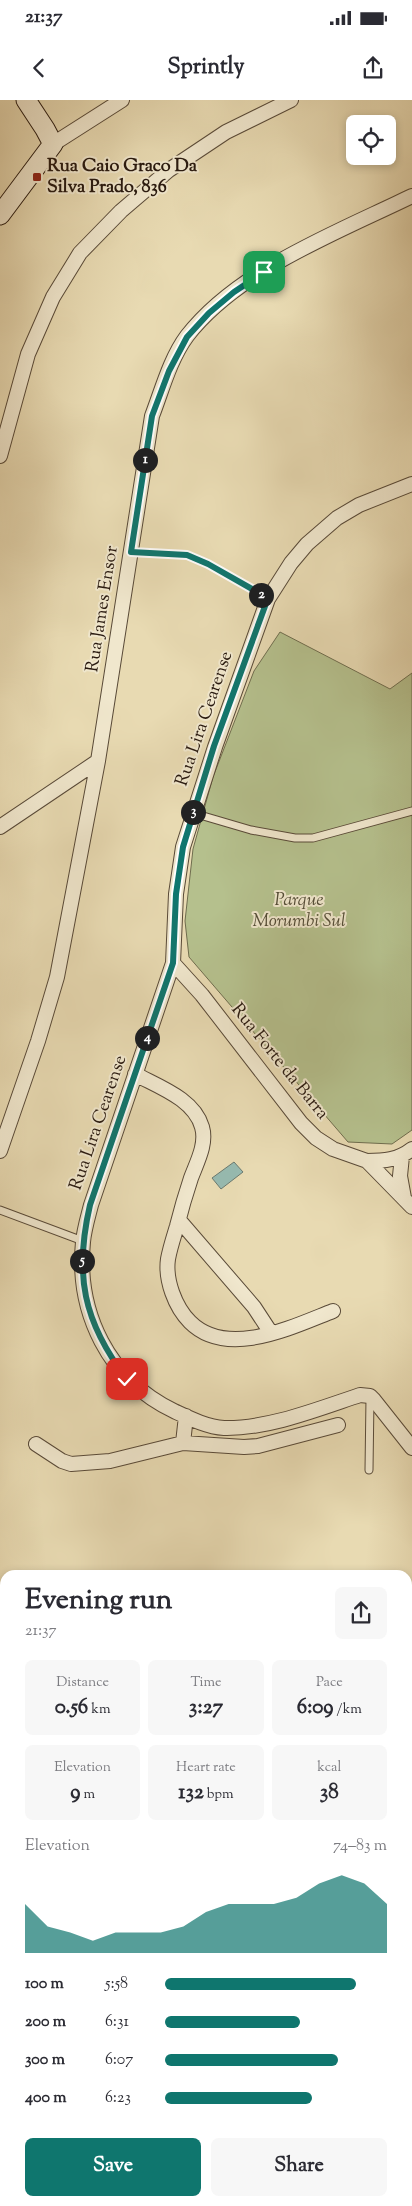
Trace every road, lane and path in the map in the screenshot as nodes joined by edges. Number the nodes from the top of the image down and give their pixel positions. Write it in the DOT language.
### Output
graph roads {
  1 [pos="26,100"];
  2 [pos="122,100"];
  3 [pos="291,100"];
  4 [pos="52,144"];
  5 [pos="412,196"];
  6 [pos="0,215"];
  7 [pos="0,456"];
  8 [pos="412,484"];
  9 [pos="131,552"];
  10 [pos="268,598"];
  11 [pos="98,761"];
  12 [pos="412,811"];
  13 [pos="193,812"];
  14 [pos="0,827"];
  15 [pos="173,963"];
  16 [pos="135,1074"];
  17 [pos="0,1151"];
  18 [pos="407,1153"];
  19 [pos="367,1162"];
  20 [pos="408,1202"];
  21 [pos="0,1210"];
  22 [pos="179,1220"];
  23 [pos="83,1242"];
  24 [pos="333,1311"];
  25 [pos="271,1333"];
  26 [pos="370,1396"];
  27 [pos="186,1416"];
  28 [pos="338,1425"];
  29 [pos="183,1443"];
  30 [pos="36,1444"];
  31 [pos="412,1448"];
  32 [pos="369,1470"];
  1 -- 4 [label="street"];
  2 -- 4 [label="street"];
  3 -- 7 [label="street"];
  4 -- 6 [label="street"];
  5 -- 9 [label="street, Rua James Ensor"];
  8 -- 10 [label="street, Rua Lira Cearense"];
  9 -- 10 [label="path"];
  9 -- 11 [label="street, Rua James Ensor"];
  10 -- 13 [label="street, Rua Lira Cearense"];
  11 -- 14 [label="street"];
  11 -- 17 [label="street, Rua James Ensor"];
  12 -- 13 [label="lane"];
  13 -- 15 [label="street, Rua Lira Cearense"];
  15 -- 16 [label="street, Rua Lira Cearense"];
  15 -- 19 [label="street, Rua Forte da Barra"];
  16 -- 22 [label="street"];
  16 -- 23 [label="street, Rua Lira Cearense"];
  18 -- 19 [label="street"];
  18 -- 20 [label="street"];
  19 -- 20 [label="street, Rua Forte da Barra"];
  21 -- 23 [label="lane"];
  22 -- 25 [label="street"];
  22 -- 25 [label="street"];
  23 -- 27 [label="street, Rua Lira Cearense"];
  24 -- 25 [label="street"];
  26 -- 27 [label="street, Rua Lira Cearense"];
  26 -- 31 [label="street"];
  26 -- 32 [label="lane"];
  27 -- 29 [label="street"];
  28 -- 29 [label="street"];
  29 -- 30 [label="street"];
}
